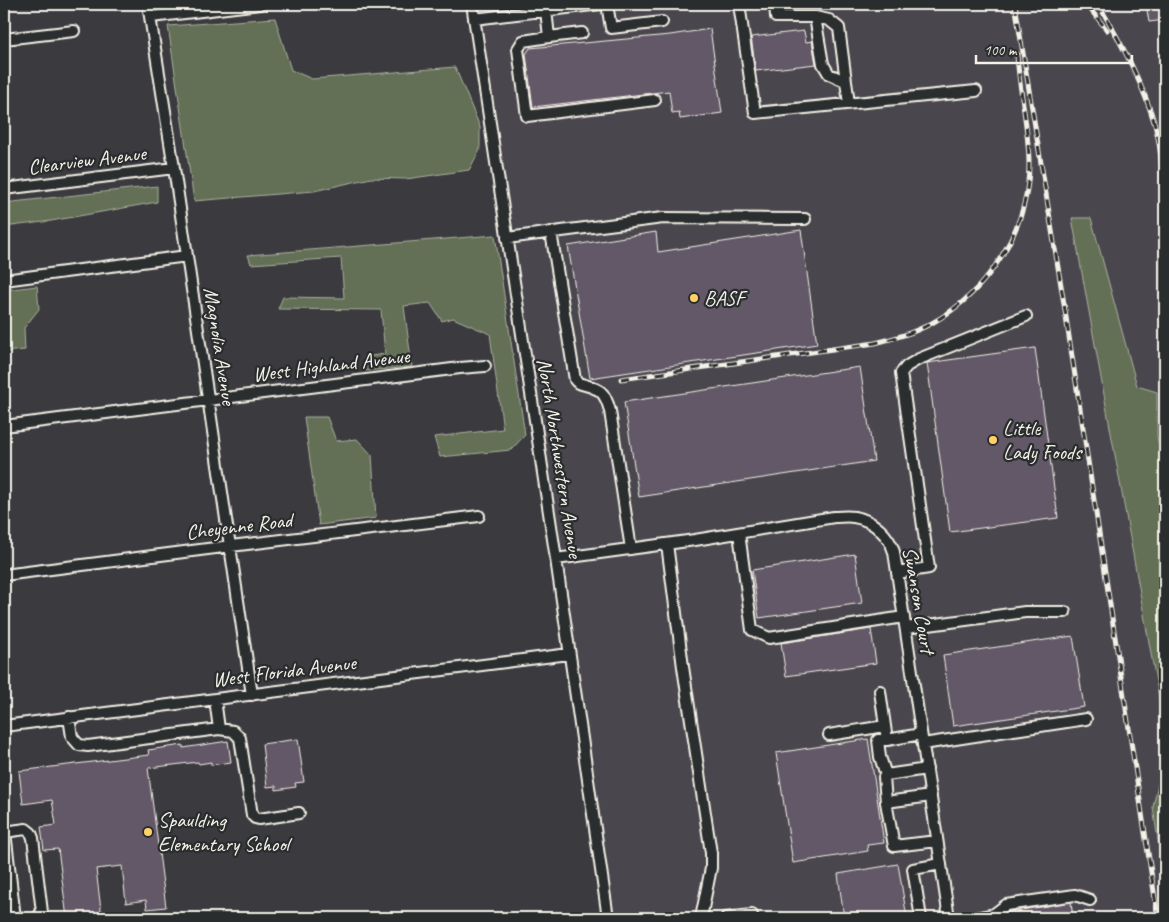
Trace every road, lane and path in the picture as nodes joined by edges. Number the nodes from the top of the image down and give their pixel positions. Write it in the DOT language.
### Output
graph roads {
  1 [pos="148,4"];
  2 [pos="260,4"];
  3 [pos="472,4"];
  4 [pos="601,4"];
  5 [pos="608,4"];
  6 [pos="739,4"];
  7 [pos="775,4"];
  8 [pos="546,10"];
  9 [pos="151,17"];
  10 [pos="815,17"];
  11 [pos="474,19"];
  12 [pos="662,22"];
  13 [pos="74,31"];
  14 [pos="582,33"];
  15 [pos="548,37"];
  16 [pos="4,39"];
  17 [pos="845,81"];
  18 [pos="976,91"];
  19 [pos="655,100"];
  20 [pos="849,104"];
  21 [pos="174,168"];
  22 [pos="4,189"];
  23 [pos="805,219"];
  24 [pos="551,232"];
  25 [pos="507,238"];
  26 [pos="187,256"];
  27 [pos="4,280"];
  28 [pos="1026,316"];
  29 [pos="484,366"];
  30 [pos="209,400"];
  31 [pos="4,426"];
  32 [pos="480,516"];
  33 [pos="739,533"];
  34 [pos="667,544"];
  35 [pos="231,546"];
  36 [pos="631,549"];
  37 [pos="556,559"];
  38 [pos="897,573"];
  39 [pos="4,575"];
  40 [pos="1065,612"];
  41 [pos="904,617"];
  42 [pos="906,628"];
  43 [pos="569,654"];
  44 [pos="880,691"];
  45 [pos="252,695"];
  46 [pos="214,699"];
  47 [pos="69,718"];
  48 [pos="1086,719"];
  49 [pos="4,726"];
  50 [pos="885,726"];
  51 [pos="219,730"];
  52 [pos="829,735"];
  53 [pos="922,739"];
  54 [pos="887,740"];
  55 [pos="927,769"];
  56 [pos="886,775"];
  57 [pos="931,796"];
  58 [pos="886,802"];
  59 [pos="299,813"];
  60 [pos="4,829"];
  61 [pos="937,841"];
  62 [pos="941,864"];
  63 [pos="1090,900"];
  64 [pos="14,918"];
  65 [pos="37,918"];
  66 [pos="608,918"];
  67 [pos="701,918"];
  68 [pos="726,918"];
  69 [pos="752,918"];
  70 [pos="921,918"];
  71 [pos="948,918"];
  72 [pos="975,918"];
  1 -- 9 [label="street, Magnolia Avenue"];
  2 -- 9 [label="street"];
  3 -- 11 [label="street, North Northwestern Avenue"];
  4 -- 8 [label="street"];
  5 -- 12 [label="street"];
  6 -- 20 [label="street"];
  7 -- 10 [label="street"];
  8 -- 11 [label="street"];
  8 -- 15 [label="street"];
  9 -- 21 [label="street, Magnolia Avenue"];
  10 -- 17 [label="street"];
  10 -- 17 [label="street"];
  11 -- 25 [label="street, North Northwestern Avenue"];
  13 -- 16 [label="street"];
  14 -- 15 [label="street"];
  15 -- 19 [label="street"];
  17 -- 20 [label="street"];
  18 -- 20 [label="street"];
  21 -- 22 [label="street, Clearview Avenue"];
  21 -- 26 [label="street, Magnolia Avenue"];
  23 -- 24 [label="street"];
  24 -- 25 [label="street"];
  24 -- 36 [label="street"];
  25 -- 37 [label="street, North Northwestern Avenue"];
  26 -- 27 [label="street"];
  26 -- 30 [label="street, Magnolia Avenue"];
  28 -- 38 [label="street"];
  29 -- 30 [label="street, West Highland Avenue"];
  30 -- 31 [label="street, West Highland Avenue"];
  30 -- 35 [label="street, Magnolia Avenue"];
  32 -- 35 [label="street, Cheyenne Road"];
  33 -- 34 [label="street, Swanson Court"];
  33 -- 38 [label="street, Swanson Court"];
  33 -- 41 [label="street"];
  34 -- 36 [label="street, Swanson Court"];
  34 -- 67 [label="street"];
  35 -- 39 [label="street, Cheyenne Road"];
  35 -- 45 [label="street, Magnolia Avenue"];
  36 -- 37 [label="street, Swanson Court"];
  37 -- 43 [label="street, North Northwestern Avenue"];
  38 -- 41 [label="street, Swanson Court"];
  40 -- 42 [label="street"];
  41 -- 42 [label="street, Swanson Court"];
  42 -- 53 [label="street, Swanson Court"];
  43 -- 45 [label="street, West Florida Avenue"];
  43 -- 66 [label="street, North Northwestern Avenue"];
  44 -- 50 [label="street"];
  45 -- 46 [label="street, West Florida Avenue"];
  46 -- 47 [label="street, West Florida Avenue"];
  46 -- 51 [label="street"];
  47 -- 49 [label="street, West Florida Avenue"];
  47 -- 51 [label="street"];
  48 -- 53 [label="street"];
  50 -- 52 [label="street"];
  50 -- 54 [label="street"];
  51 -- 59 [label="street"];
  53 -- 54 [label="street"];
  53 -- 55 [label="street, Swanson Court"];
  54 -- 56 [label="street"];
  55 -- 56 [label="street"];
  55 -- 57 [label="street, Swanson Court"];
  56 -- 58 [label="street"];
  57 -- 58 [label="street"];
  57 -- 61 [label="street, Swanson Court"];
  58 -- 61 [label="street"];
  60 -- 64 [label="street"];
  60 -- 65 [label="street"];
  61 -- 62 [label="street, Swanson Court"];
  62 -- 70 [label="street"];
  62 -- 71 [label="street, Swanson Court"];
  63 -- 72 [label="street"];
  68 -- 69 [label="street"];
}
